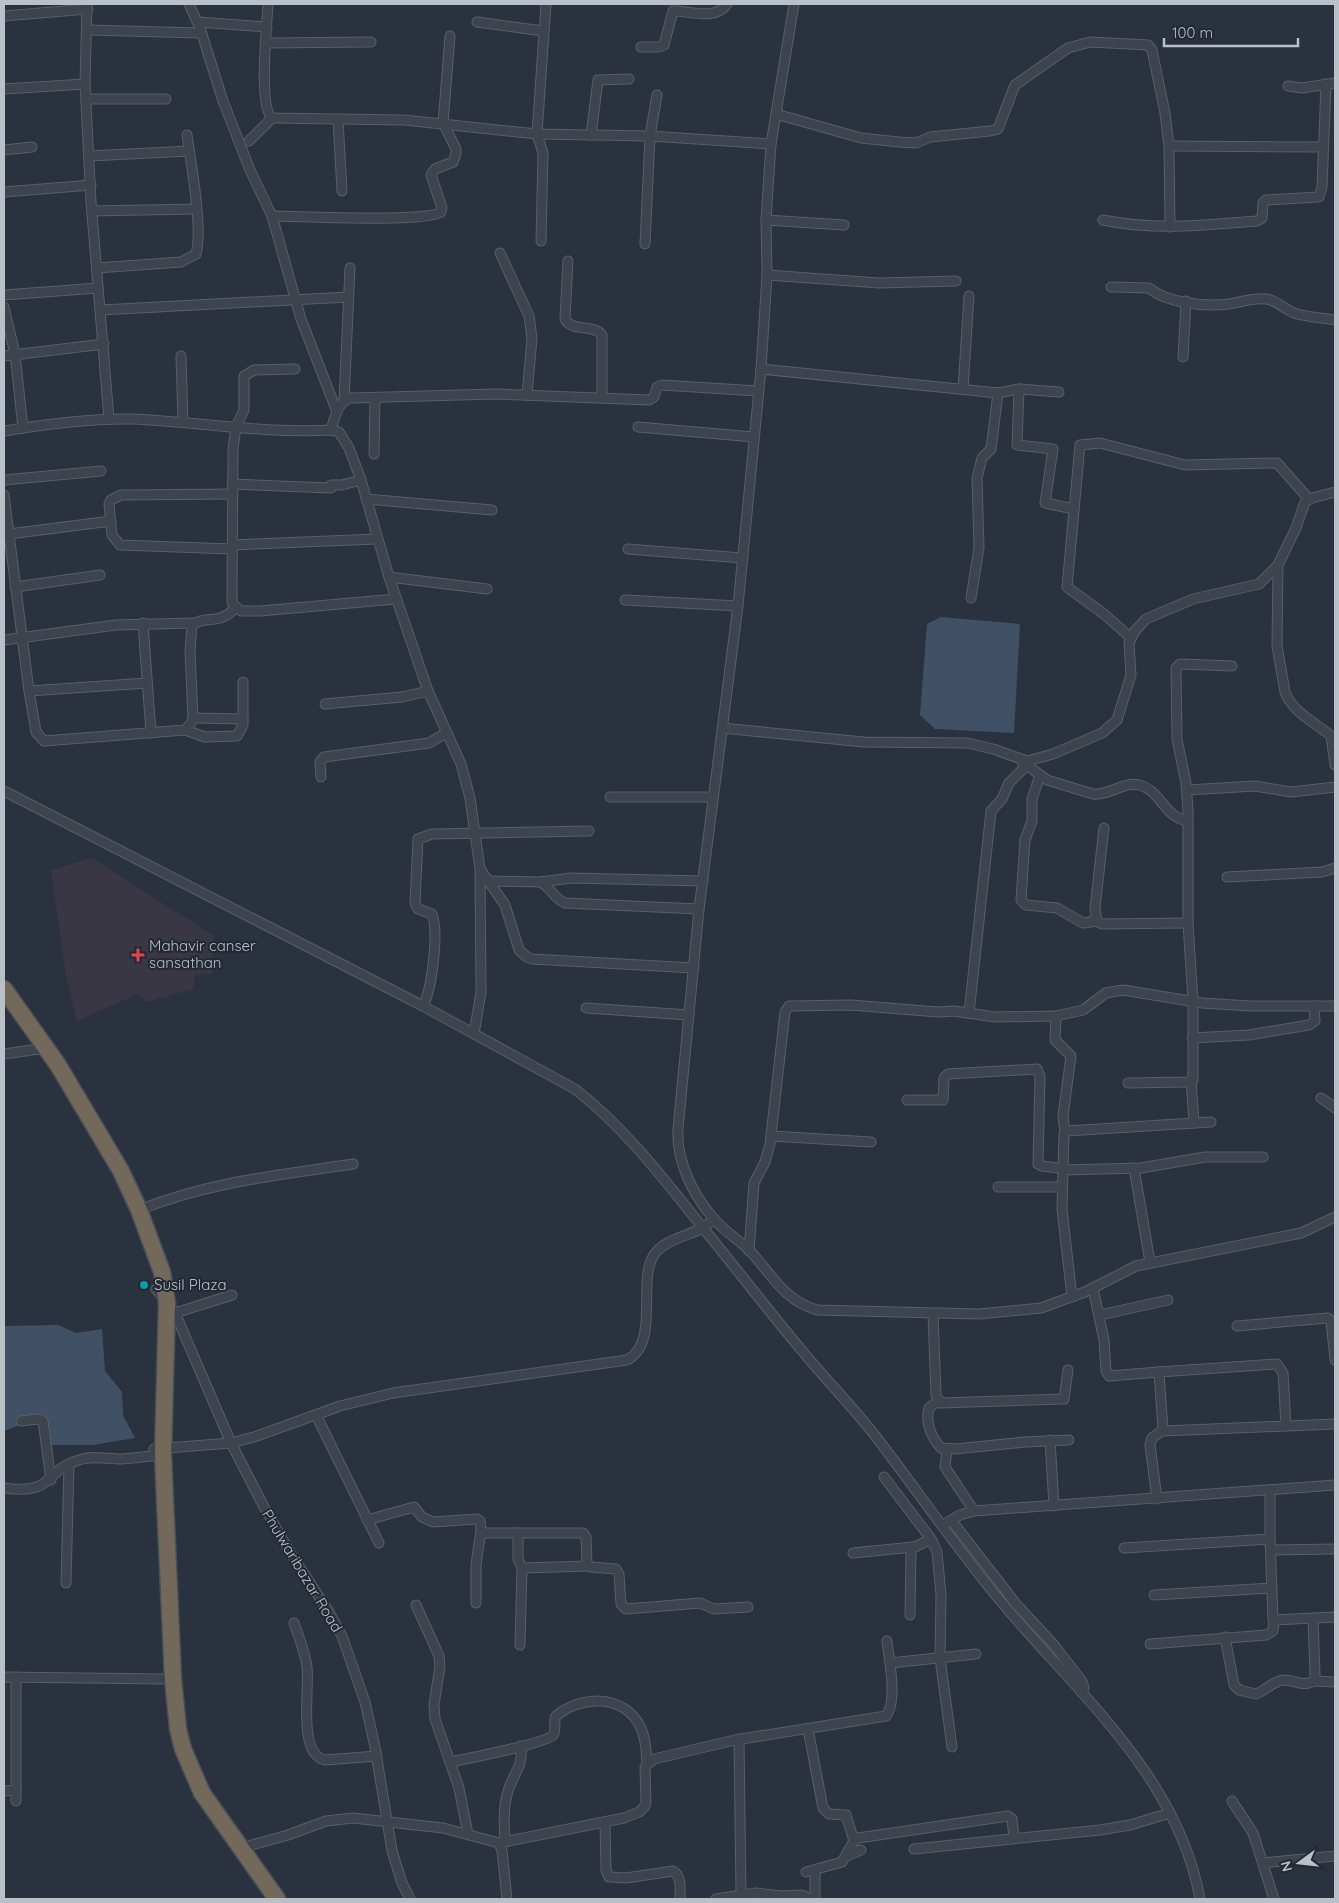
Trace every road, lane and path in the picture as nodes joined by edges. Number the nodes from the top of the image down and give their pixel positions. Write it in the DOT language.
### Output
graph roads {
  1 [pos="190,4"];
  2 [pos="268,4"];
  3 [pos="546,4"];
  4 [pos="727,4"];
  5 [pos="794,4"];
  6 [pos="88,6"];
  7 [pos="4,16"];
  8 [pos="198,22"];
  9 [pos="477,22"];
  10 [pos="267,27"];
  11 [pos="88,30"];
  12 [pos="543,31"];
  13 [pos="201,33"];
  14 [pos="450,36"];
  15 [pos="371,42"];
  16 [pos="266,43"];
  17 [pos="641,47"];
  18 [pos="629,79"];
  19 [pos="85,84"];
  20 [pos="1330,84"];
  21 [pos="1288,86"];
  22 [pos="4,89"];
  23 [pos="657,95"];
  24 [pos="86,99"];
  25 [pos="166,99"];
  26 [pos="776,114"];
  27 [pos="272,118"];
  28 [pos="338,119"];
  29 [pos="443,123"];
  30 [pos="537,134"];
  31 [pos="187,135"];
  32 [pos="591,135"];
  33 [pos="650,136"];
  34 [pos="249,141"];
  35 [pos="771,144"];
  36 [pos="1169,146"];
  37 [pos="32,147"];
  38 [pos="1322,147"];
  39 [pos="4,150"];
  40 [pos="189,152"];
  41 [pos="89,156"];
  42 [pos="90,185"];
  43 [pos="342,191"];
  44 [pos="4,192"];
  45 [pos="195,209"];
  46 [pos="92,211"];
  47 [pos="272,216"];
  48 [pos="766,220"];
  49 [pos="1103,220"];
  50 [pos="844,225"];
  51 [pos="1170,227"];
  52 [pos="541,241"];
  53 [pos="645,244"];
  54 [pos="500,253"];
  55 [pos="568,261"];
  56 [pos="97,268"];
  57 [pos="350,268"];
  58 [pos="767,275"];
  59 [pos="956,281"];
  60 [pos="1111,287"];
  61 [pos="98,288"];
  62 [pos="4,295"];
  63 [pos="969,296"];
  64 [pos="348,297"];
  65 [pos="294,299"];
  66 [pos="1186,301"];
  67 [pos="4,307"];
  68 [pos="101,310"];
  69 [pos="1335,320"];
  70 [pos="104,344"];
  71 [pos="15,354"];
  72 [pos="4,356"];
  73 [pos="181,356"];
  74 [pos="1183,357"];
  75 [pos="295,369"];
  76 [pos="761,369"];
  77 [pos="963,389"];
  78 [pos="1019,389"];
  79 [pos="758,391"];
  80 [pos="1059,392"];
  81 [pos="998,393"];
  82 [pos="527,395"];
  83 [pos="602,396"];
  84 [pos="375,398"];
  85 [pos="344,400"];
  86 [pos="337,412"];
  87 [pos="109,419"];
  88 [pos="183,422"];
  89 [pos="236,427"];
  90 [pos="638,427"];
  91 [pos="23,428"];
  92 [pos="331,430"];
  93 [pos="4,431"];
  94 [pos="754,437"];
  95 [pos="374,454"];
  96 [pos="101,471"];
  97 [pos="4,480"];
  98 [pos="361,480"];
  99 [pos="233,489"];
  100 [pos="1335,492"];
  101 [pos="4,495"];
  102 [pos="366,499"];
  103 [pos="1309,499"];
  104 [pos="1074,509"];
  105 [pos="492,510"];
  106 [pos="111,521"];
  107 [pos="9,534"];
  108 [pos="377,539"];
  109 [pos="232,547"];
  110 [pos="628,549"];
  111 [pos="742,558"];
  112 [pos="1278,565"];
  113 [pos="14,573"];
  114 [pos="4,575"];
  115 [pos="100,575"];
  116 [pos="389,578"];
  117 [pos="15,587"];
  118 [pos="486,589"];
  119 [pos="971,598"];
  120 [pos="396,599"];
  121 [pos="624,600"];
  122 [pos="738,606"];
  123 [pos="235,608"];
  124 [pos="143,623"];
  125 [pos="194,623"];
  126 [pos="21,636"];
  127 [pos="1131,638"];
  128 [pos="4,640"];
  129 [pos="1232,666"];
  130 [pos="243,682"];
  131 [pos="148,683"];
  132 [pos="29,691"];
  133 [pos="428,692"];
  134 [pos="325,704"];
  135 [pos="193,718"];
  136 [pos="243,719"];
  137 [pos="722,728"];
  138 [pos="185,730"];
  139 [pos="151,733"];
  140 [pos="446,733"];
  141 [pos="1023,762"];
  142 [pos="1335,765"];
  143 [pos="1040,775"];
  144 [pos="321,777"];
  145 [pos="1335,787"];
  146 [pos="1187,790"];
  147 [pos="4,791"];
  148 [pos="610,797"];
  149 [pos="712,797"];
  150 [pos="1188,821"];
  151 [pos="1104,828"];
  152 [pos="589,830"];
  153 [pos="474,832"];
  154 [pos="1335,868"];
  155 [pos="480,869"];
  156 [pos="1227,877"];
  157 [pos="703,881"];
  158 [pos="490,882"];
  159 [pos="540,882"];
  160 [pos="699,910"];
  161 [pos="1095,918"];
  162 [pos="1188,923"];
  163 [pos="694,968"];
  164 [pos="4,989"];
  165 [pos="1193,1001"];
  166 [pos="4,1005"];
  167 [pos="423,1006"];
  168 [pos="1314,1006"];
  169 [pos="1335,1006"];
  170 [pos="586,1008"];
  171 [pos="968,1013"];
  172 [pos="689,1015"];
  173 [pos="1056,1016"];
  174 [pos="474,1034"];
  175 [pos="1192,1038"];
  176 [pos="41,1048"];
  177 [pos="4,1054"];
  178 [pos="1191,1081"];
  179 [pos="1128,1083"];
  180 [pos="1322,1098"];
  181 [pos="907,1100"];
  182 [pos="1335,1108"];
  183 [pos="1212,1122"];
  184 [pos="1194,1123"];
  185 [pos="1065,1132"];
  186 [pos="771,1136"];
  187 [pos="871,1142"];
  188 [pos="1263,1157"];
  189 [pos="353,1164"];
  190 [pos="1065,1168"];
  191 [pos="1134,1168"];
  192 [pos="998,1187"];
  193 [pos="1062,1188"];
  194 [pos="139,1210"];
  195 [pos="1335,1217"];
  196 [pos="714,1219"];
  197 [pos="703,1228"];
  198 [pos="749,1251"];
  199 [pos="1150,1262"];
  200 [pos="1093,1288"];
  201 [pos="156,1289"];
  202 [pos="232,1295"];
  203 [pos="1072,1297"];
  204 [pos="1168,1300"];
  205 [pos="171,1308"];
  206 [pos="933,1314"];
  207 [pos="1100,1315"];
  208 [pos="1237,1326"];
  209 [pos="1335,1360"];
  210 [pos="1068,1370"];
  211 [pos="1159,1372"];
  212 [pos="938,1401"];
  213 [pos="316,1415"];
  214 [pos="21,1421"];
  215 [pos="1335,1424"];
  216 [pos="1286,1425"];
  217 [pos="1163,1431"];
  218 [pos="1050,1440"];
  219 [pos="1069,1440"];
  220 [pos="231,1443"];
  221 [pos="947,1449"];
  222 [pos="159,1452"];
  223 [pos="69,1464"];
  224 [pos="884,1477"];
  225 [pos="51,1480"];
  226 [pos="1335,1484"];
  227 [pos="4,1488"];
  228 [pos="1270,1490"];
  229 [pos="1157,1499"];
  230 [pos="1054,1506"];
  231 [pos="974,1511"];
  232 [pos="367,1520"];
  233 [pos="947,1523"];
  234 [pos="518,1533"];
  235 [pos="481,1534"];
  236 [pos="931,1539"];
  237 [pos="1270,1539"];
  238 [pos="379,1543"];
  239 [pos="913,1546"];
  240 [pos="1124,1548"];
  241 [pos="1335,1549"];
  242 [pos="1272,1550"];
  243 [pos="163,1553"];
  244 [pos="853,1554"];
  245 [pos="589,1566"];
  246 [pos="522,1568"];
  247 [pos="66,1583"];
  248 [pos="1272,1588"];
  249 [pos="1154,1596"];
  250 [pos="476,1603"];
  251 [pos="416,1605"];
  252 [pos="748,1607"];
  253 [pos="910,1615"];
  254 [pos="1335,1617"];
  255 [pos="1313,1618"];
  256 [pos="1274,1621"];
  257 [pos="294,1623"];
  258 [pos="1225,1636"];
  259 [pos="887,1641"];
  260 [pos="1150,1644"];
  261 [pos="520,1645"];
  262 [pos="976,1654"];
  263 [pos="940,1658"];
  264 [pos="890,1663"];
  265 [pos="4,1677"];
  266 [pos="16,1677"];
  267 [pos="163,1679"];
  268 [pos="1314,1682"];
  269 [pos="1335,1682"];
  270 [pos="808,1729"];
  271 [pos="739,1739"];
  272 [pos="521,1746"];
  273 [pos="952,1747"];
  274 [pos="377,1756"];
  275 [pos="450,1762"];
  276 [pos="647,1764"];
  277 [pos="16,1790"];
  278 [pos="4,1791"];
  279 [pos="1232,1801"];
  280 [pos="16,1802"];
  281 [pos="1170,1813"];
  282 [pos="388,1822"];
  283 [pos="605,1822"];
  284 [pos="468,1834"];
  285 [pos="1014,1838"];
  286 [pos="854,1841"];
  287 [pos="502,1842"];
  288 [pos="241,1848"];
  289 [pos="914,1849"];
  290 [pos="860,1850"];
  291 [pos="847,1856"];
  292 [pos="1335,1856"];
  293 [pos="1263,1863"];
  294 [pos="255,1877"];
  295 [pos="741,1894"];
  296 [pos="265,1899"];
  297 [pos="277,1899"];
  298 [pos="410,1899"];
  299 [pos="507,1899"];
  300 [pos="680,1899"];
  301 [pos="716,1899"];
  302 [pos="811,1899"];
  303 [pos="815,1899"];
  304 [pos="1200,1899"];
  305 [pos="1274,1899"];
  1 -- 8 [label="street"];
  2 -- 10 [label="street"];
  3 -- 12 [label="street"];
  4 -- 17 [label="street"];
  5 -- 26 [label="street"];
  6 -- 7 [label="street"];
  6 -- 11 [label="street"];
  8 -- 10 [label="street"];
  8 -- 13 [label="street"];
  9 -- 12 [label="street"];
  10 -- 16 [label="street"];
  11 -- 13 [label="street"];
  11 -- 19 [label="street"];
  12 -- 30 [label="street"];
  13 -- 47 [label="street"];
  14 -- 29 [label="street"];
  15 -- 16 [label="street"];
  16 -- 27 [label="street"];
  18 -- 32 [label="street"];
  19 -- 22 [label="street"];
  19 -- 24 [label="street"];
  20 -- 21 [label="street"];
  20 -- 38 [label="street"];
  23 -- 33 [label="street"];
  24 -- 25 [label="street"];
  24 -- 41 [label="street"];
  26 -- 35 [label="street"];
  26 -- 36 [label="street"];
  27 -- 28 [label="street"];
  27 -- 34 [label="street"];
  28 -- 29 [label="street"];
  28 -- 43 [label="street"];
  29 -- 30 [label="street"];
  29 -- 47 [label="street"];
  30 -- 32 [label="street"];
  30 -- 52 [label="street"];
  31 -- 40 [label="street"];
  32 -- 33 [label="street"];
  33 -- 35 [label="street"];
  33 -- 53 [label="street"];
  35 -- 48 [label="street"];
  36 -- 38 [label="street"];
  36 -- 51 [label="street"];
  37 -- 39 [label="street"];
  38 -- 51 [label="street"];
  40 -- 41 [label="street"];
  40 -- 45 [label="street"];
  41 -- 42 [label="street"];
  42 -- 44 [label="street"];
  42 -- 46 [label="street"];
  45 -- 46 [label="street"];
  45 -- 56 [label="street"];
  46 -- 56 [label="street"];
  47 -- 65 [label="street"];
  48 -- 50 [label="street"];
  48 -- 58 [label="street"];
  49 -- 51 [label="street"];
  54 -- 82 [label="street"];
  55 -- 83 [label="street"];
  56 -- 61 [label="street"];
  57 -- 64 [label="street"];
  58 -- 59 [label="street"];
  58 -- 76 [label="street"];
  60 -- 66 [label="street"];
  61 -- 62 [label="street"];
  61 -- 68 [label="street"];
  63 -- 77 [label="street"];
  64 -- 65 [label="street"];
  64 -- 85 [label="street"];
  65 -- 68 [label="street"];
  65 -- 86 [label="street"];
  66 -- 69 [label="street"];
  66 -- 74 [label="street"];
  67 -- 71 [label="street"];
  68 -- 70 [label="street"];
  70 -- 71 [label="street"];
  70 -- 87 [label="street"];
  71 -- 72 [label="street"];
  71 -- 91 [label="street"];
  73 -- 88 [label="street"];
  75 -- 89 [label="street"];
  76 -- 77 [label="street"];
  76 -- 79 [label="street"];
  77 -- 81 [label="street"];
  78 -- 80 [label="street"];
  78 -- 81 [label="street"];
  78 -- 104 [label="street"];
  79 -- 83 [label="street"];
  79 -- 94 [label="street"];
  81 -- 119 [label="street"];
  82 -- 83 [label="street"];
  82 -- 84 [label="street"];
  84 -- 85 [label="street"];
  84 -- 95 [label="street"];
  85 -- 86 [label="street"];
  86 -- 92 [label="street"];
  87 -- 88 [label="street"];
  87 -- 91 [label="street"];
  88 -- 89 [label="street"];
  89 -- 92 [label="street"];
  89 -- 99 [label="street"];
  90 -- 94 [label="street"];
  91 -- 93 [label="street"];
  92 -- 98 [label="street"];
  94 -- 111 [label="street"];
  96 -- 97 [label="street"];
  98 -- 99 [label="street"];
  98 -- 102 [label="street"];
  99 -- 106 [label="street"];
  99 -- 109 [label="street"];
  100 -- 103 [label="street"];
  101 -- 107 [label="street"];
  102 -- 105 [label="street"];
  102 -- 108 [label="street"];
  103 -- 104 [label="street"];
  103 -- 112 [label="street"];
  104 -- 127 [label="street"];
  106 -- 107 [label="street"];
  106 -- 109 [label="street"];
  107 -- 113 [label="street"];
  108 -- 109 [label="street"];
  108 -- 116 [label="street"];
  109 -- 123 [label="street"];
  110 -- 111 [label="street"];
  111 -- 122 [label="street"];
  112 -- 127 [label="street"];
  112 -- 142 [label="street"];
  113 -- 114 [label="street"];
  113 -- 117 [label="street"];
  115 -- 117 [label="street"];
  116 -- 118 [label="street"];
  116 -- 120 [label="street"];
  117 -- 126 [label="street"];
  120 -- 123 [label="street"];
  120 -- 133 [label="street"];
  121 -- 122 [label="street"];
  122 -- 137 [label="street"];
  123 -- 125 [label="street"];
  124 -- 125 [label="street"];
  124 -- 126 [label="street"];
  124 -- 131 [label="street"];
  125 -- 135 [label="street"];
  126 -- 128 [label="street"];
  126 -- 132 [label="street"];
  127 -- 141 [label="street"];
  129 -- 146 [label="street"];
  130 -- 136 [label="street"];
  131 -- 132 [label="street"];
  131 -- 139 [label="street"];
  132 -- 139 [label="street"];
  133 -- 134 [label="street"];
  133 -- 140 [label="street"];
  135 -- 136 [label="street"];
  135 -- 138 [label="street"];
  136 -- 138 [label="street"];
  137 -- 141 [label="street"];
  137 -- 149 [label="street"];
  138 -- 139 [label="street"];
  140 -- 144 [label="street"];
  140 -- 153 [label="street"];
  141 -- 143 [label="street"];
  141 -- 171 [label="street"];
  143 -- 150 [label="street"];
  143 -- 161 [label="street"];
  145 -- 146 [label="street"];
  146 -- 150 [label="street"];
  147 -- 167 [label="street"];
  148 -- 149 [label="street"];
  149 -- 157 [label="street"];
  150 -- 162 [label="street"];
  151 -- 161 [label="street"];
  152 -- 153 [label="street"];
  153 -- 155 [label="street"];
  153 -- 167 [label="street"];
  154 -- 156 [label="street"];
  155 -- 158 [label="street"];
  155 -- 174 [label="street"];
  157 -- 159 [label="street"];
  157 -- 160 [label="street"];
  158 -- 159 [label="street"];
  158 -- 163 [label="street"];
  159 -- 160 [label="street"];
  160 -- 163 [label="street"];
  161 -- 162 [label="street"];
  162 -- 165 [label="street"];
  163 -- 172 [label="street"];
  164 -- 176 [label="highway"];
  165 -- 168 [label="street"];
  165 -- 173 [label="street"];
  165 -- 175 [label="street"];
  166 -- 176 [label="highway"];
  167 -- 174 [label="street"];
  168 -- 169 [label="street"];
  168 -- 175 [label="street"];
  170 -- 172 [label="street"];
  171 -- 173 [label="street"];
  171 -- 186 [label="street"];
  172 -- 196 [label="street"];
  173 -- 185 [label="street"];
  174 -- 197 [label="street"];
  175 -- 178 [label="street"];
  176 -- 177 [label="street"];
  176 -- 194 [label="highway"];
  176 -- 201 [label="highway"];
  178 -- 179 [label="street"];
  178 -- 184 [label="street"];
  180 -- 182 [label="street"];
  181 -- 190 [label="street"];
  183 -- 184 [label="street"];
  184 -- 185 [label="street"];
  185 -- 190 [label="street"];
  186 -- 187 [label="street"];
  186 -- 198 [label="street"];
  188 -- 191 [label="street"];
  189 -- 194 [label="street"];
  190 -- 191 [label="street"];
  190 -- 193 [label="street"];
  191 -- 199 [label="street"];
  192 -- 193 [label="street"];
  193 -- 203 [label="street"];
  194 -- 205 [label="highway"];
  195 -- 199 [label="street"];
  196 -- 197 [label="street"];
  196 -- 198 [label="street"];
  197 -- 213 [label="street"];
  197 -- 233 [label="street"];
  198 -- 206 [label="street"];
  199 -- 200 [label="street"];
  200 -- 203 [label="street"];
  200 -- 207 [label="street"];
  201 -- 205 [label="street, Phulwaribazar Road"];
  201 -- 222 [label="highway"];
  202 -- 205 [label="street"];
  203 -- 206 [label="street"];
  204 -- 207 [label="street"];
  205 -- 220 [label="street, Phulwaribazar Road"];
  205 -- 222 [label="highway"];
  206 -- 212 [label="street"];
  207 -- 211 [label="street"];
  208 -- 209 [label="street"];
  210 -- 212 [label="street"];
  211 -- 216 [label="street"];
  211 -- 217 [label="street"];
  212 -- 221 [label="street"];
  213 -- 220 [label="street"];
  213 -- 232 [label="street"];
  214 -- 225 [label="street"];
  215 -- 216 [label="street"];
  216 -- 217 [label="street"];
  217 -- 229 [label="street"];
  218 -- 219 [label="street"];
  218 -- 221 [label="street"];
  218 -- 230 [label="street"];
  220 -- 222 [label="street"];
  220 -- 274 [label="street, Phulwaribazar Road"];
  221 -- 231 [label="street"];
  222 -- 223 [label="street"];
  222 -- 243 [label="highway"];
  223 -- 225 [label="street"];
  223 -- 247 [label="street"];
  224 -- 236 [label="street"];
  225 -- 227 [label="street"];
  226 -- 228 [label="street"];
  228 -- 229 [label="street"];
  228 -- 237 [label="street"];
  229 -- 230 [label="street"];
  230 -- 231 [label="street"];
  231 -- 233 [label="street"];
  232 -- 235 [label="street"];
  232 -- 238 [label="street"];
  233 -- 281 [label="street"];
  234 -- 235 [label="street"];
  234 -- 245 [label="street"];
  234 -- 246 [label="street"];
  235 -- 250 [label="street"];
  236 -- 239 [label="street"];
  236 -- 263 [label="street"];
  237 -- 240 [label="street"];
  237 -- 242 [label="street"];
  239 -- 244 [label="street"];
  239 -- 253 [label="street"];
  241 -- 242 [label="street"];
  242 -- 248 [label="street"];
  243 -- 267 [label="highway"];
  243 -- 288 [label="highway"];
  245 -- 246 [label="street"];
  245 -- 252 [label="street"];
  246 -- 261 [label="street"];
  248 -- 249 [label="street"];
  248 -- 256 [label="street"];
  251 -- 275 [label="street"];
  254 -- 255 [label="street"];
  255 -- 256 [label="street"];
  255 -- 268 [label="street"];
  256 -- 258 [label="street"];
  257 -- 274 [label="street"];
  258 -- 260 [label="street"];
  258 -- 268 [label="street"];
  259 -- 264 [label="street"];
  262 -- 263 [label="street"];
  263 -- 264 [label="street"];
  263 -- 273 [label="street"];
  264 -- 270 [label="street"];
  265 -- 266 [label="street"];
  266 -- 267 [label="street"];
  266 -- 277 [label="street"];
  267 -- 294 [label="highway"];
  268 -- 269 [label="street"];
  270 -- 271 [label="street"];
  270 -- 286 [label="street"];
  271 -- 276 [label="street"];
  271 -- 295 [label="street"];
  272 -- 275 [label="street"];
  272 -- 276 [label="street"];
  272 -- 287 [label="street"];
  274 -- 282 [label="street, Phulwaribazar Road"];
  275 -- 284 [label="street"];
  276 -- 283 [label="street"];
  277 -- 278 [label="street"];
  277 -- 280 [label="street"];
  279 -- 293 [label="street"];
  281 -- 285 [label="street"];
  281 -- 304 [label="street"];
  282 -- 284 [label="street"];
  282 -- 288 [label="street"];
  282 -- 298 [label="street, Phulwaribazar Road"];
  283 -- 287 [label="street"];
  283 -- 300 [label="street"];
  284 -- 287 [label="street"];
  285 -- 286 [label="street"];
  285 -- 289 [label="street"];
  286 -- 291 [label="street"];
  287 -- 299 [label="street"];
  288 -- 294 [label="highway"];
  290 -- 291 [label="street"];
  291 -- 303 [label="street"];
  292 -- 293 [label="street"];
  293 -- 305 [label="street"];
  294 -- 296 [label="highway"];
  294 -- 297 [label="highway"];
  295 -- 301 [label="street"];
  295 -- 302 [label="street"];
}
